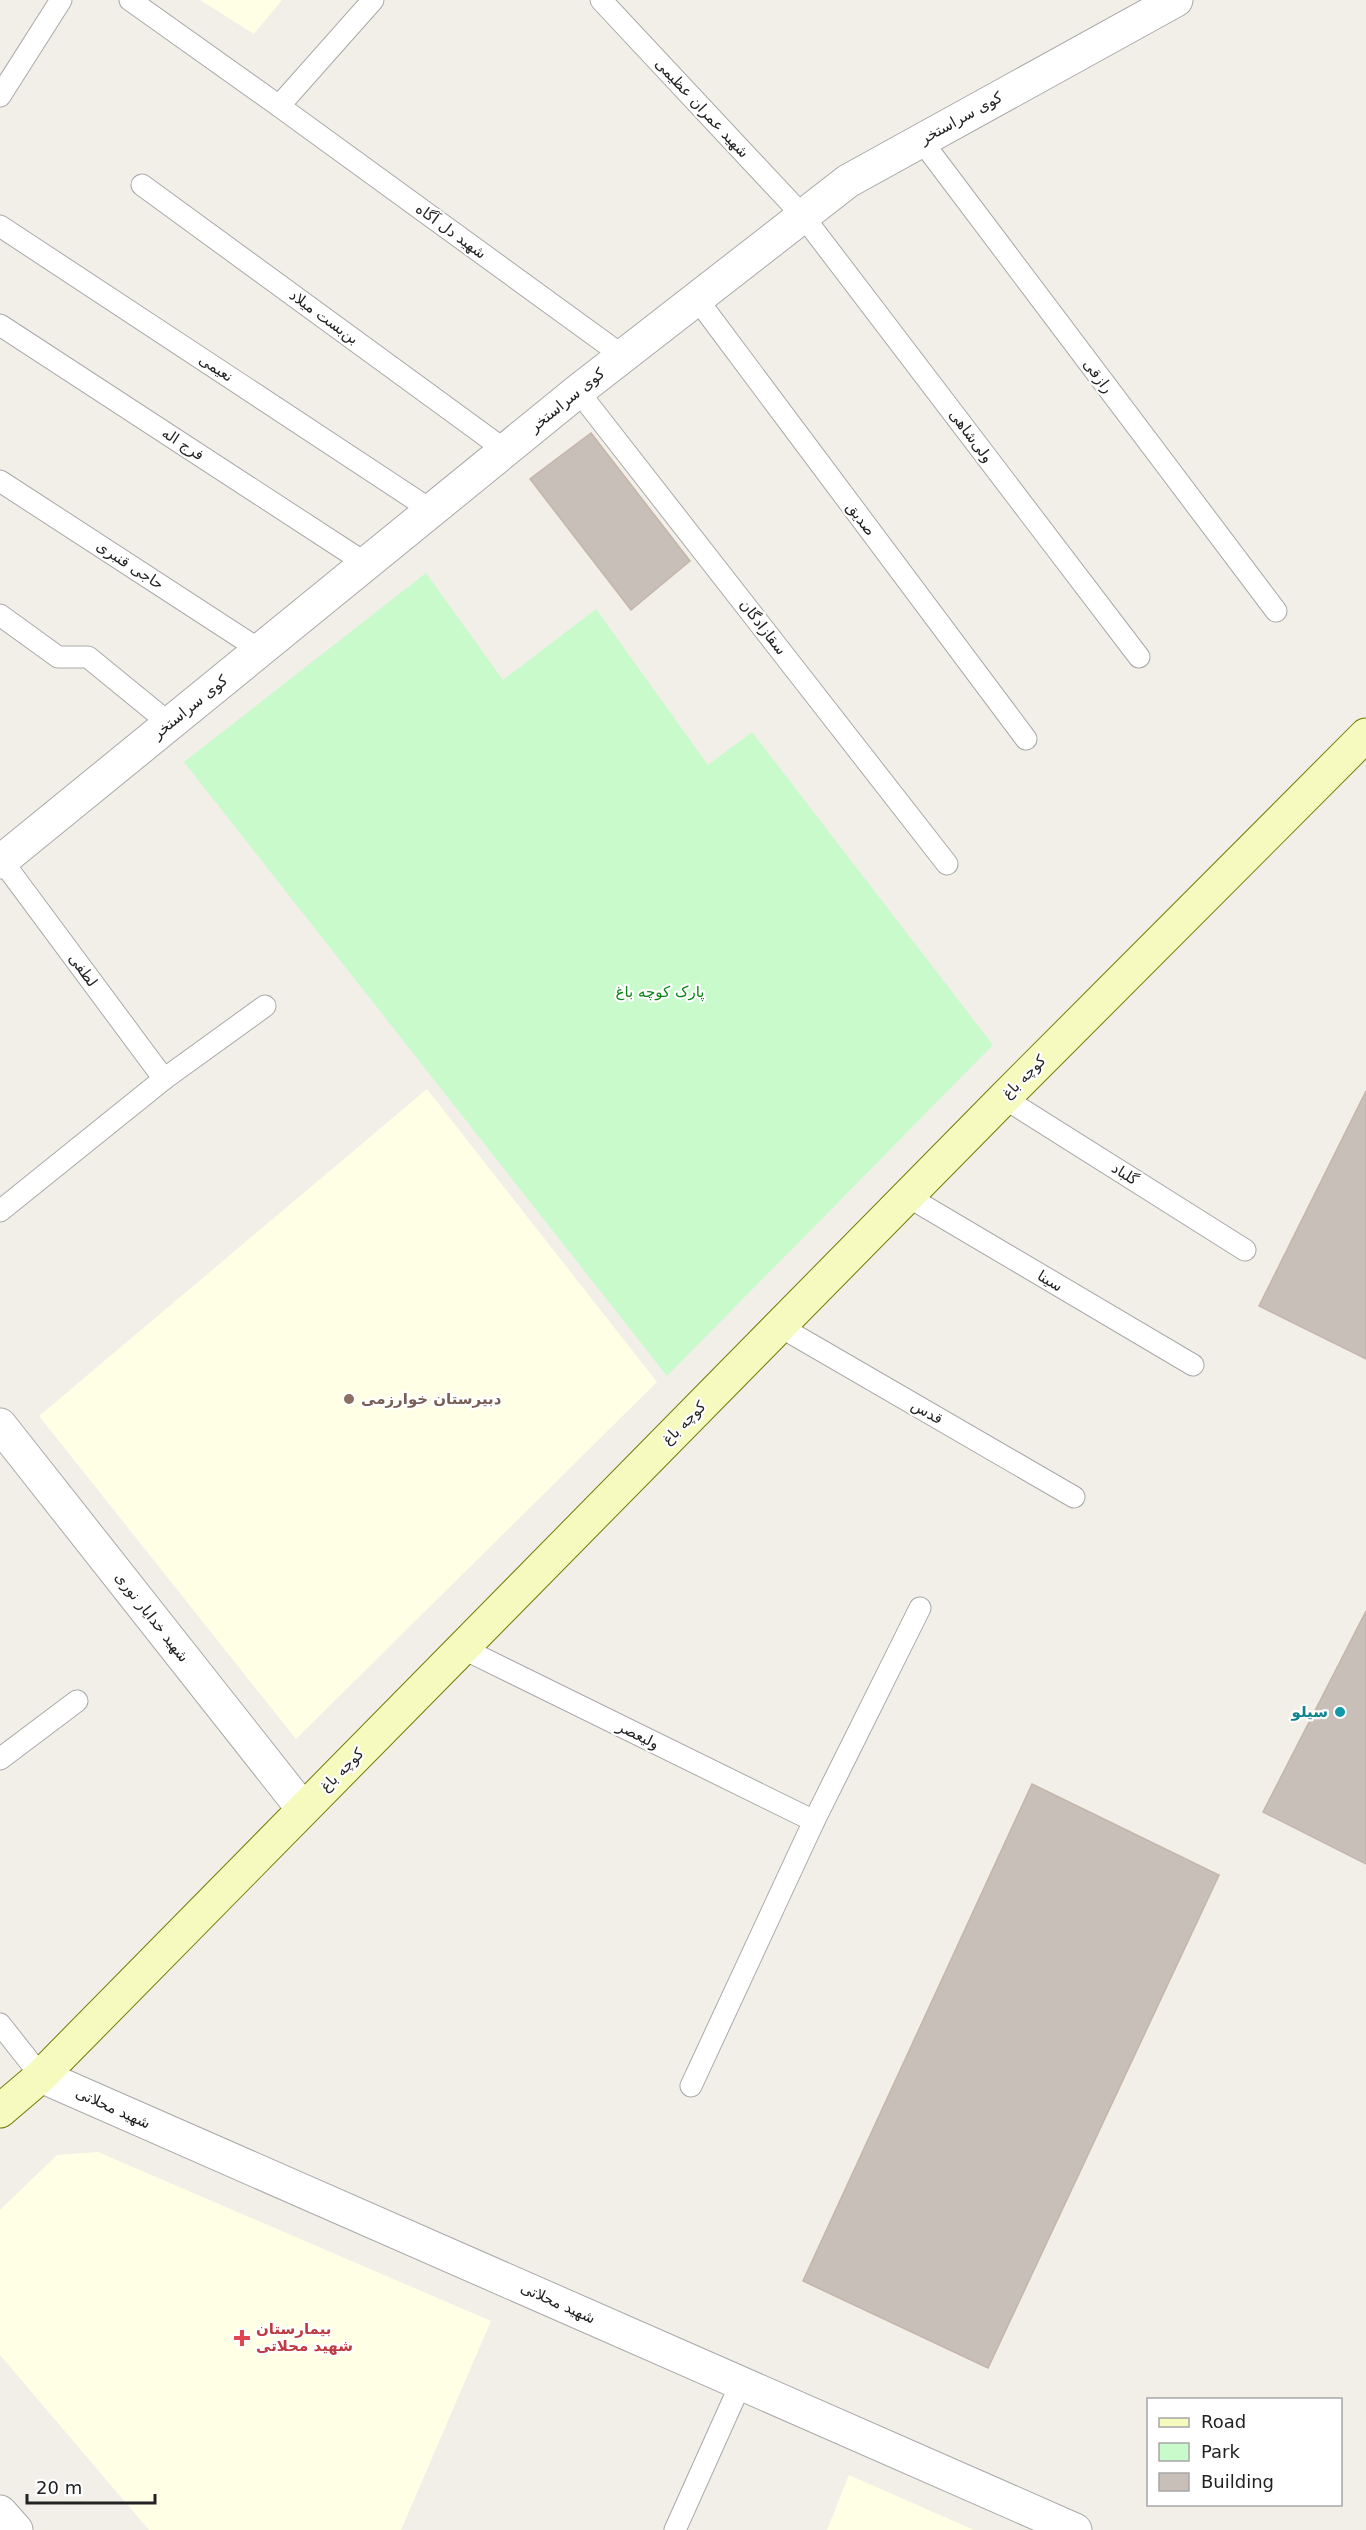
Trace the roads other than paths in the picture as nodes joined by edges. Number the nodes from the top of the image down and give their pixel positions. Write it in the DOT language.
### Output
graph roads {
  1 [pos="61,0"];
  2 [pos="130,0"];
  3 [pos="373,0"];
  4 [pos="602,0"];
  5 [pos="1176,0"];
  6 [pos="0,96"];
  7 [pos="279,106"];
  8 [pos="921,140"];
  9 [pos="142,185"];
  10 [pos="803,216"];
  11 [pos="0,226"];
  12 [pos="697,299"];
  13 [pos="0,325"];
  14 [pos="623,356"];
  15 [pos="578,391"];
  16 [pos="505,450"];
  17 [pos="0,481"];
  18 [pos="431,510"];
  19 [pos="365,563"];
  20 [pos="1276,611"];
  21 [pos="0,615"];
  22 [pos="260,650"];
  23 [pos="1139,657"];
  24 [pos="170,724"];
  25 [pos="1366,735"];
  26 [pos="1026,739"];
  27 [pos="1,860"];
  28 [pos="947,864"];
  29 [pos="265,1006"];
  30 [pos="164,1079"];
  31 [pos="1004,1098"];
  32 [pos="907,1196"];
  33 [pos="0,1211"];
  34 [pos="1245,1250"];
  35 [pos="779,1326"];
  36 [pos="1193,1365"];
  37 [pos="0,1425"];
  38 [pos="1074,1497"];
  39 [pos="920,1608"];
  40 [pos="462,1648"];
  41 [pos="77,1701"];
  42 [pos="0,1759"];
  43 [pos="303,1809"];
  44 [pos="814,1821"];
  45 [pos="0,2024"];
  46 [pos="41,2076"];
  47 [pos="691,2086"];
  48 [pos="0,2111"];
  49 [pos="741,2383"];
  50 [pos="0,2512"];
  51 [pos="16,2530"];
  52 [pos="675,2530"];
  53 [pos="1075,2530"];
  1 -- 6 [label="lane"];
  2 -- 7 [label="lane, شهید دل آگاه"];
  3 -- 7 [label="lane"];
  4 -- 10 [label="lane, شهید عمران عظیمی"];
  5 -- 8 [label="street, کوی سراستخر"];
  7 -- 14 [label="lane, شهید دل آگاه"];
  8 -- 10 [label="street, کوی سراستخر"];
  8 -- 20 [label="lane, رازقی"];
  9 -- 16 [label="lane, بن‌بست میلاد"];
  10 -- 12 [label="street, کوی سراستخر"];
  10 -- 23 [label="lane, ولی‌شاهی"];
  11 -- 18 [label="lane, نعیمی"];
  12 -- 14 [label="street, کوی سراستخر"];
  12 -- 26 [label="lane, صدیق"];
  13 -- 19 [label="lane, فرج اله"];
  14 -- 15 [label="street, کوی سراستخر"];
  15 -- 16 [label="street, کوی سراستخر"];
  15 -- 28 [label="lane, سقازادگان"];
  16 -- 18 [label="street, کوی سراستخر"];
  17 -- 22 [label="lane, حاجی قنبری"];
  18 -- 19 [label="street, کوی سراستخر"];
  19 -- 22 [label="street, کوی سراستخر"];
  21 -- 24 [label="lane"];
  22 -- 24 [label="street, کوی سراستخر"];
  24 -- 27 [label="street, کوی سراستخر"];
  25 -- 31 [label="main road, کوچه باغ"];
  27 -- 30 [label="lane, لطفی"];
  29 -- 30 [label="lane"];
  30 -- 33 [label="lane"];
  31 -- 32 [label="main road, کوچه باغ"];
  31 -- 34 [label="lane, گلباد"];
  32 -- 35 [label="main road, کوچه باغ"];
  32 -- 36 [label="lane, سینا"];
  35 -- 38 [label="lane, قدس"];
  35 -- 40 [label="main road, کوچه باغ"];
  37 -- 43 [label="street, شهید خدایار نوری"];
  39 -- 44 [label="lane"];
  40 -- 43 [label="main road, کوچه باغ"];
  40 -- 44 [label="lane, ولیعصر"];
  41 -- 42 [label="lane"];
  43 -- 46 [label="main road, کوچه باغ"];
  44 -- 47 [label="lane"];
  45 -- 46 [label="lane"];
  46 -- 48 [label="main road, کوچه باغ"];
  46 -- 49 [label="street, شهید محلاتی"];
  49 -- 52 [label="lane"];
  49 -- 53 [label="street, شهید محلاتی"];
  50 -- 51 [label="street"];
}
